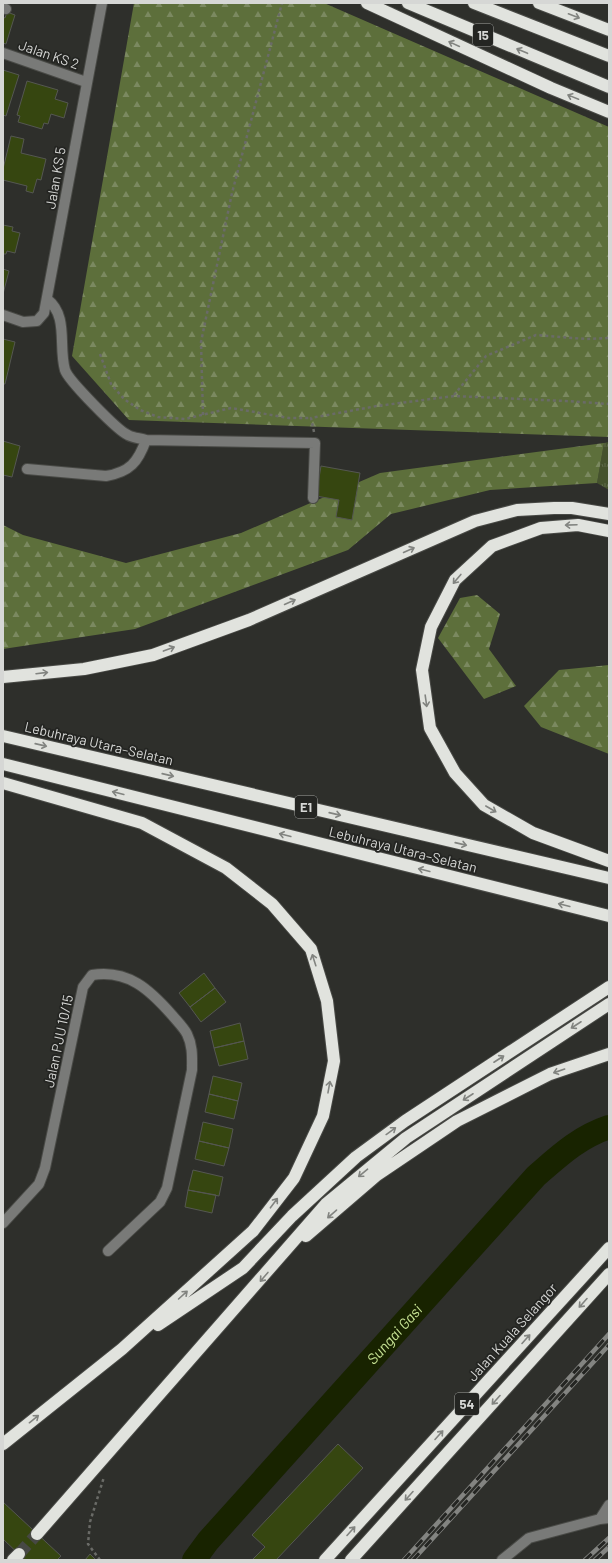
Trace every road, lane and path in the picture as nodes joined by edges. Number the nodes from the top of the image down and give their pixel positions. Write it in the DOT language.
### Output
graph roads {
  1 [pos="102,3"];
  2 [pos="282,3"];
  3 [pos="367,3"];
  4 [pos="408,3"];
  5 [pos="474,3"];
  6 [pos="539,3"];
  7 [pos="609,30"];
  8 [pos="3,53"];
  9 [pos="609,56"];
  10 [pos="86,82"];
  11 [pos="609,87"];
  12 [pos="609,112"];
  13 [pos="47,299"];
  14 [pos="3,315"];
  15 [pos="609,338"];
  16 [pos="100,354"];
  17 [pos="454,396"];
  18 [pos="609,404"];
  19 [pos="203,415"];
  20 [pos="311,418"];
  21 [pos="146,440"];
  22 [pos="315,442"];
  23 [pos="27,470"];
  24 [pos="312,498"];
  25 [pos="609,514"];
  26 [pos="609,531"];
  27 [pos="3,677"];
  28 [pos="3,736"];
  29 [pos="3,764"];
  30 [pos="3,783"];
  31 [pos="609,861"];
  32 [pos="609,878"];
  33 [pos="605,916"];
  34 [pos="609,987"];
  35 [pos="609,1004"];
  36 [pos="609,1054"];
  37 [pos="3,1223"];
  38 [pos="609,1248"];
  39 [pos="108,1251"];
  40 [pos="276,1263"];
  41 [pos="609,1274"];
  42 [pos="122,1349"];
  43 [pos="3,1444"];
  44 [pos="107,1470"];
  45 [pos="609,1505"];
  46 [pos="604,1518"];
  47 [pos="37,1534"];
  48 [pos="100,1560"];
  49 [pos="325,1560"];
  50 [pos="351,1560"];
  51 [pos="502,1560"];
  1 -- 10 [label="street, Jalan KS 5"];
  2 -- 19 [label="path"];
  12 -- 3 [label="highway, one-way"];
  11 -- 4 [label="highway, 15, one-way"];
  5 -- 9 [label="highway, 15"];
  6 -- 7 [label="highway, one-way"];
  8 -- 10 [label="street, Jalan KS 2"];
  10 -- 13 [label="street, Jalan KS 5"];
  13 -- 14 [label="street, Jalan KS 5"];
  13 -- 21 [label="street"];
  15 -- 17 [label="path"];
  16 -- 19 [label="path"];
  17 -- 18 [label="path"];
  17 -- 20 [label="path"];
  19 -- 20 [label="path"];
  20 -- 22 [label="path"];
  21 -- 22 [label="street"];
  21 -- 23 [label="street"];
  22 -- 24 [label="street"];
  27 -- 25 [label="highway, one-way"];
  26 -- 31 [label="highway, one-way"];
  28 -- 32 [label="highway, Lebuhraya Utara–Selatan / E1, one-way"];
  33 -- 29 [label="highway, Lebuhraya Utara–Selatan / E1, one-way"];
  42 -- 30 [label="highway, one-way"];
  42 -- 34 [label="highway, one-way"];
  35 -- 40 [label="highway, one-way"];
  36 -- 40 [label="highway, one-way"];
  37 -- 39 [label="street, Jalan PJU 10/15"];
  49 -- 38 [label="highway, Jalan Kuala Selangor / 54, one-way"];
  40 -- 47 [label="highway, one-way"];
  41 -- 50 [label="highway, 54, one-way"];
  43 -- 42 [label="highway, one-way"];
  44 -- 48 [label="path"];
  45 -- 46 [label="street"];
  46 -- 51 [label="street"];
}
